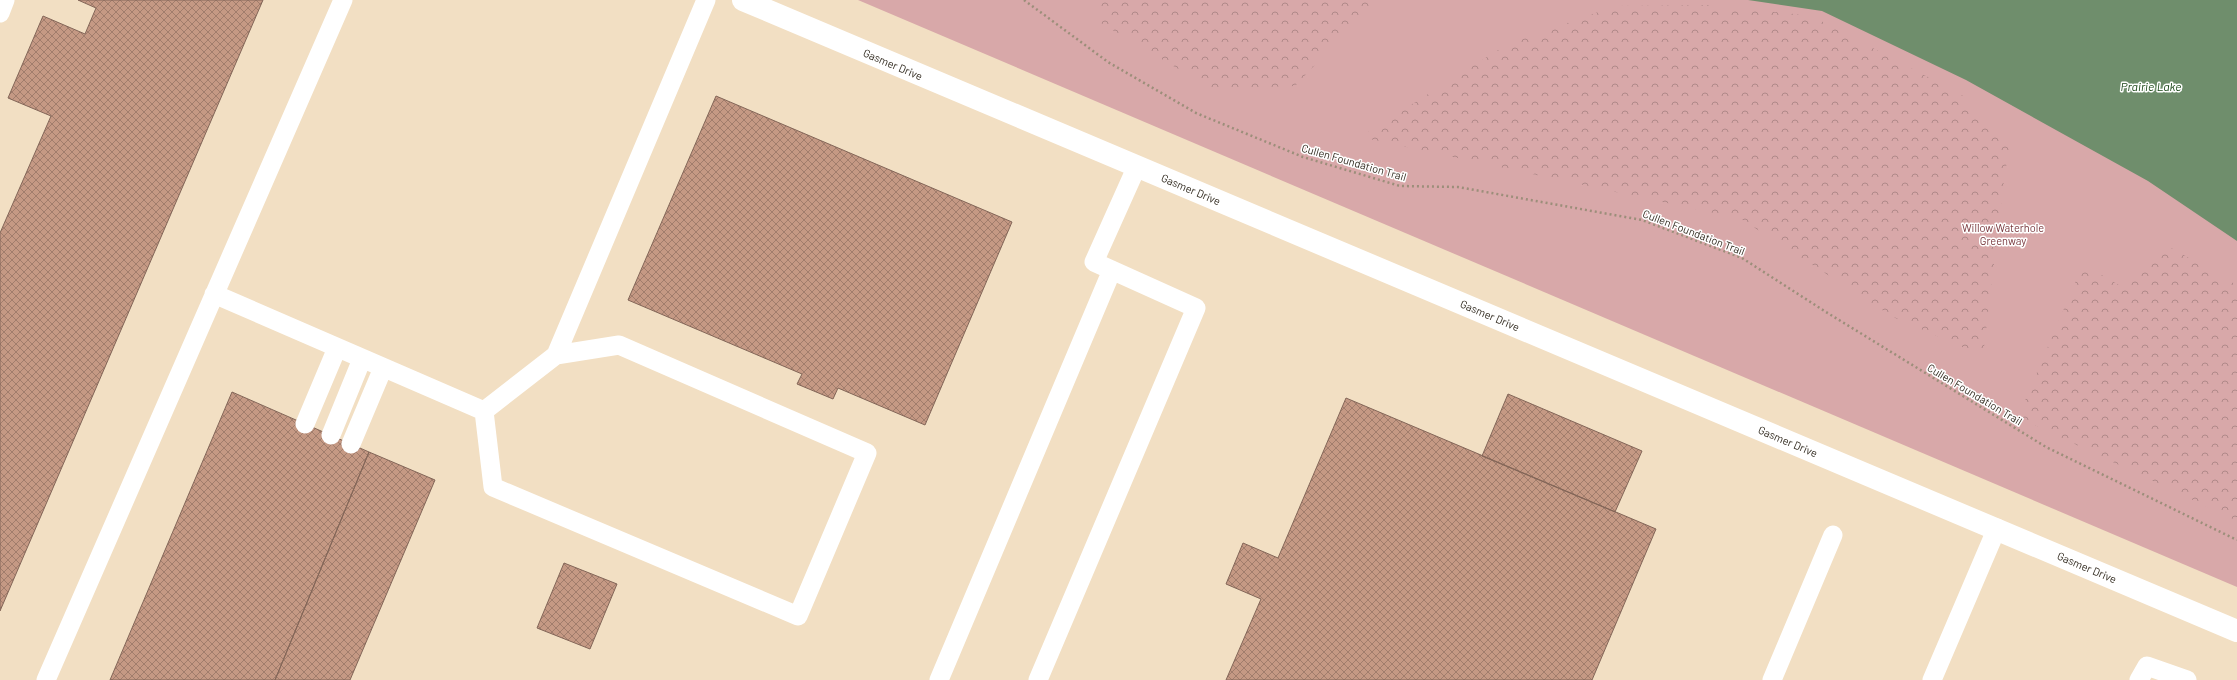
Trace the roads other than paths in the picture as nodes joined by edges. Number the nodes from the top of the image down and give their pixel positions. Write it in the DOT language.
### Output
graph roads {
  1 [pos="5,0"];
  2 [pos="342,0"];
  3 [pos="706,0"];
  4 [pos="743,0"];
  5 [pos="0,13"];
  6 [pos="1137,166"];
  7 [pos="1112,270"];
  8 [pos="214,294"];
  9 [pos="337,348"];
  10 [pos="556,355"];
  11 [pos="362,359"];
  12 [pos="383,368"];
  13 [pos="484,411"];
  14 [pos="305,424"];
  15 [pos="331,435"];
  16 [pos="351,444"];
  17 [pos="1996,528"];
  18 [pos="1833,535"];
  19 [pos="2237,631"];
  20 [pos="46,680"];
  21 [pos="939,680"];
  22 [pos="1038,680"];
  23 [pos="1772,680"];
  24 [pos="1932,680"];
  25 [pos="2139,680"];
  26 [pos="2187,680"];
  1 -- 5 [label="lane"];
  2 -- 8 [label="lane"];
  3 -- 10 [label="lane"];
  4 -- 6 [label="street, Gasmer Drive"];
  6 -- 7 [label="lane"];
  6 -- 17 [label="street, Gasmer Drive"];
  7 -- 21 [label="lane"];
  7 -- 22 [label="lane"];
  8 -- 9 [label="lane"];
  8 -- 20 [label="lane"];
  9 -- 11 [label="lane"];
  9 -- 14 [label="lane"];
  10 -- 13 [label="lane"];
  10 -- 13 [label="lane"];
  11 -- 12 [label="lane"];
  11 -- 15 [label="lane"];
  12 -- 13 [label="lane"];
  12 -- 16 [label="lane"];
  17 -- 19 [label="street, Gasmer Drive"];
  17 -- 24 [label="lane"];
  18 -- 23 [label="lane"];
  25 -- 26 [label="lane"];
}
